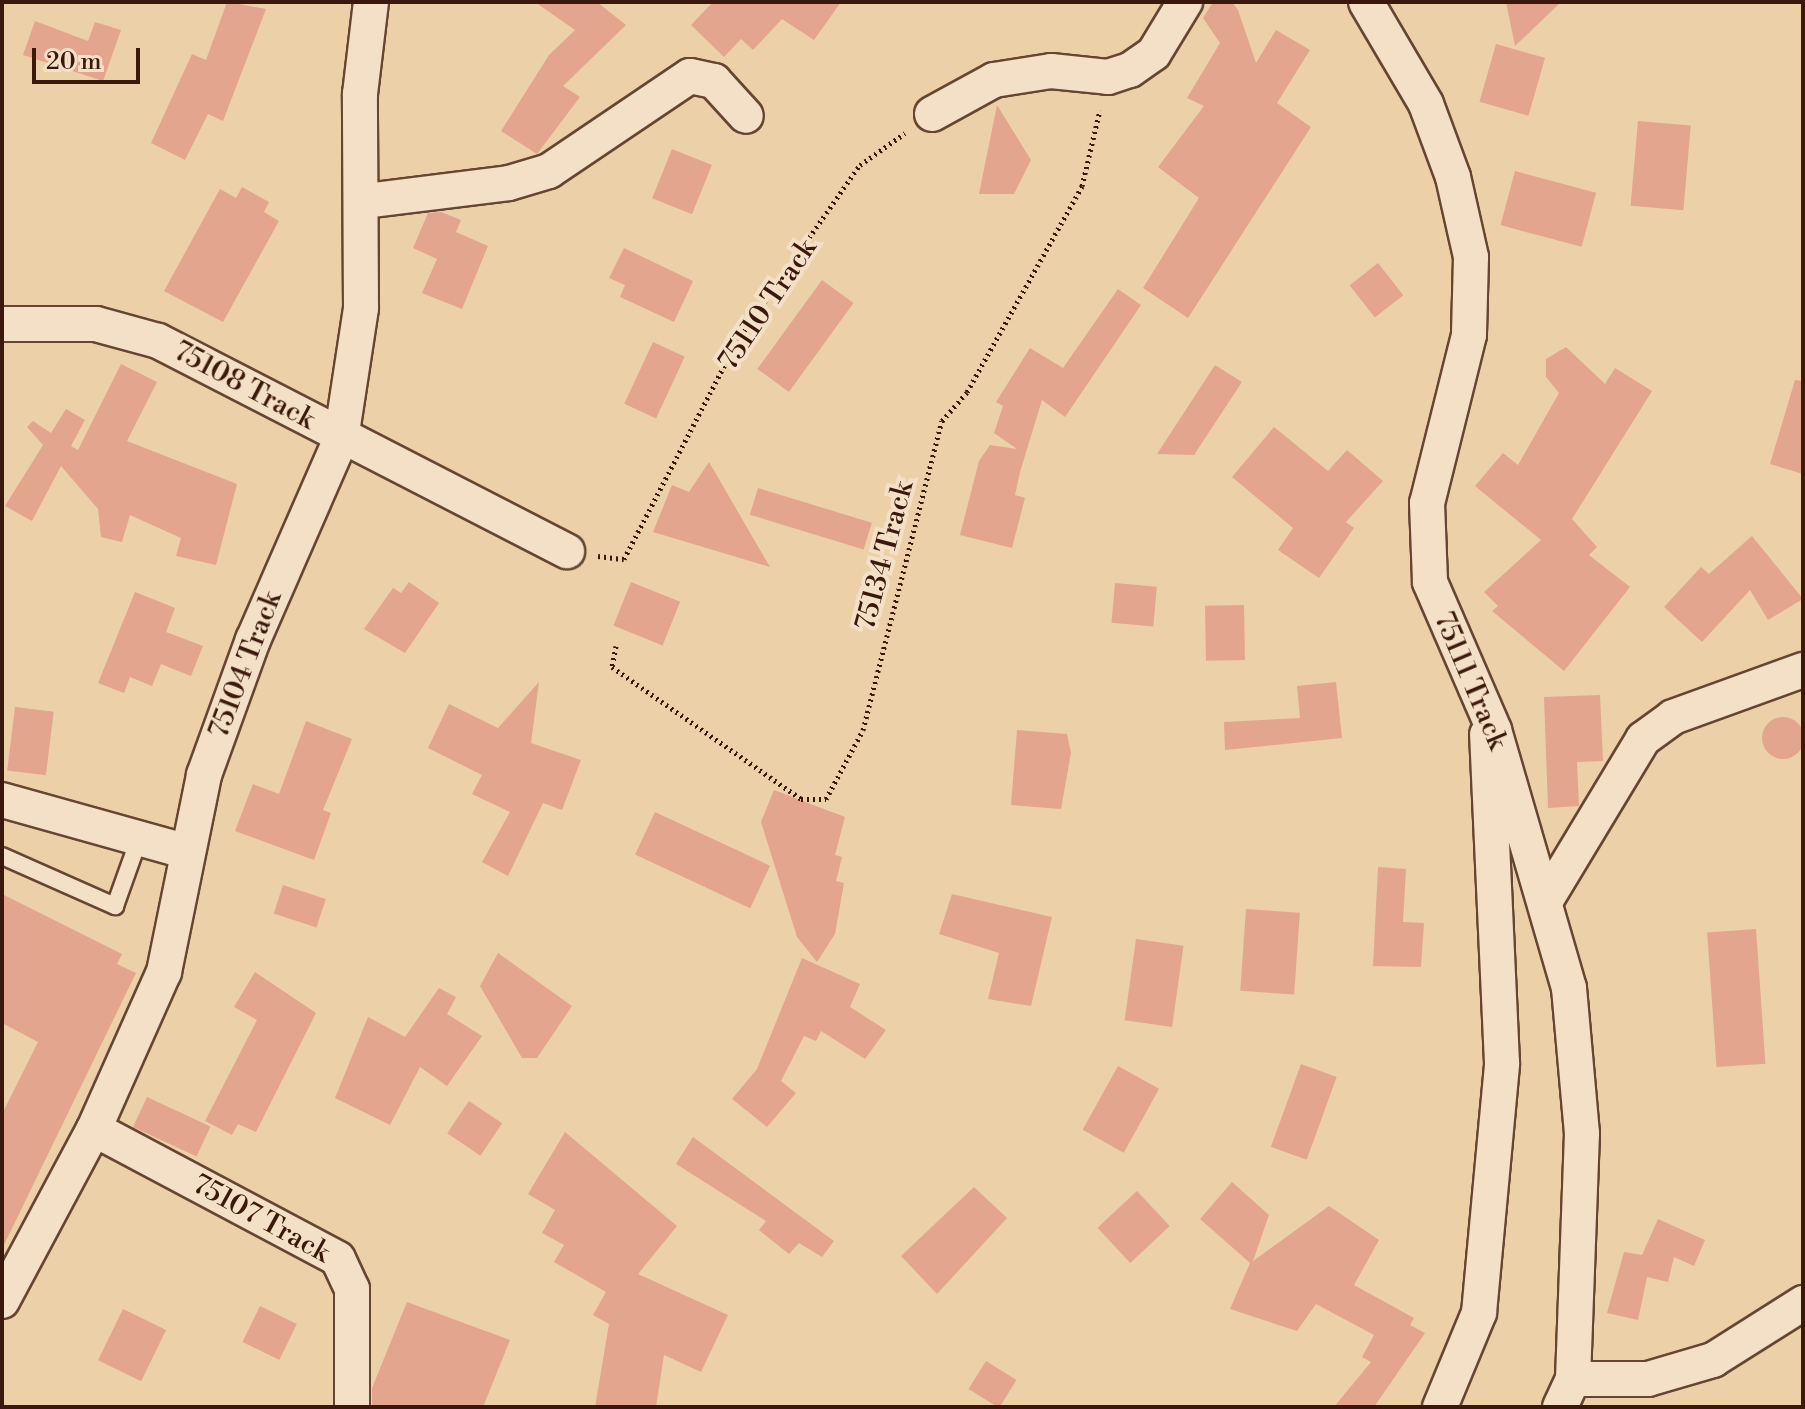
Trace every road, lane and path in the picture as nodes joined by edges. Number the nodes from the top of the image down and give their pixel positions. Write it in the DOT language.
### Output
graph roads {
  1 [pos="371,2"];
  2 [pos="1185,2"];
  3 [pos="1366,2"];
  4 [pos="1108,77"];
  5 [pos="932,114"];
  6 [pos="746,116"];
  7 [pos="365,201"];
  8 [pos="2,324"];
  9 [pos="341,439"];
  10 [pos="567,551"];
  11 [pos="616,646"];
  12 [pos="1803,670"];
  13 [pos="1494,730"];
  14 [pos="2,800"];
  15 [pos="139,839"];
  16 [pos="185,851"];
  17 [pos="2,856"];
  18 [pos="1546,900"];
  19 [pos="94,1129"];
  20 [pos="2,1301"];
  21 [pos="1803,1303"];
  22 [pos="1566,1393"];
  23 [pos="352,1407"];
  24 [pos="1440,1407"];
  1 -- 7 [label="street, 75104 Track"];
  2 -- 4 [label="street"];
  3 -- 13 [label="street, 75111 Track"];
  4 -- 5 [label="street"];
  4 -- 11 [label="path, 75134 Track"];
  5 -- 10 [label="path, 75110 Track"];
  6 -- 7 [label="street"];
  7 -- 9 [label="street, 75104 Track"];
  8 -- 9 [label="street, 75108 Track"];
  9 -- 10 [label="street"];
  9 -- 16 [label="street, 75104 Track"];
  12 -- 18 [label="street"];
  13 -- 18 [label="street, 75111 Track"];
  13 -- 24 [label="street"];
  14 -- 15 [label="street"];
  15 -- 16 [label="street"];
  15 -- 17 [label="lane"];
  16 -- 19 [label="street, 75104 Track"];
  18 -- 22 [label="street, 75111 Track"];
  19 -- 20 [label="street, 75104 Track"];
  19 -- 23 [label="street, 75107 Track"];
  21 -- 22 [label="street"];
}
